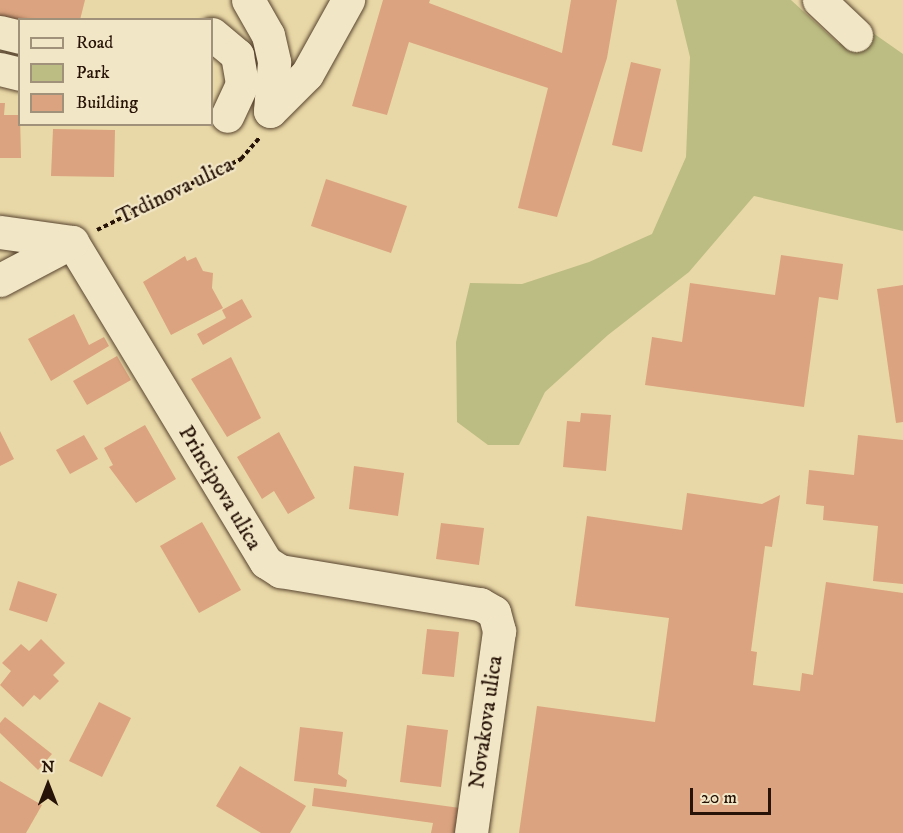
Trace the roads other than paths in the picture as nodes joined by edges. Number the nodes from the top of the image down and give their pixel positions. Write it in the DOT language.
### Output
graph roads {
  1 [pos="248,0"];
  2 [pos="348,0"];
  3 [pos="819,0"];
  4 [pos="0,32"];
  5 [pos="213,35"];
  6 [pos="856,35"];
  7 [pos="18,36"];
  8 [pos="0,69"];
  9 [pos="18,74"];
  10 [pos="270,111"];
  11 [pos="220,115"];
  12 [pos="0,232"];
  13 [pos="72,242"];
  14 [pos="0,280"];
  15 [pos="494,612"];
  16 [pos="471,833"];
  1 -- 10 [label="street"];
  2 -- 10 [label="street"];
  3 -- 6 [label="street"];
  4 -- 7 [label="street"];
  5 -- 11 [label="street"];
  8 -- 9 [label="street"];
  10 -- 11 [label="street"];
  12 -- 13 [label="street"];
  13 -- 14 [label="street"];
  13 -- 15 [label="street, Principova ulica"];
  15 -- 16 [label="street, Novakova ulica"];
}
